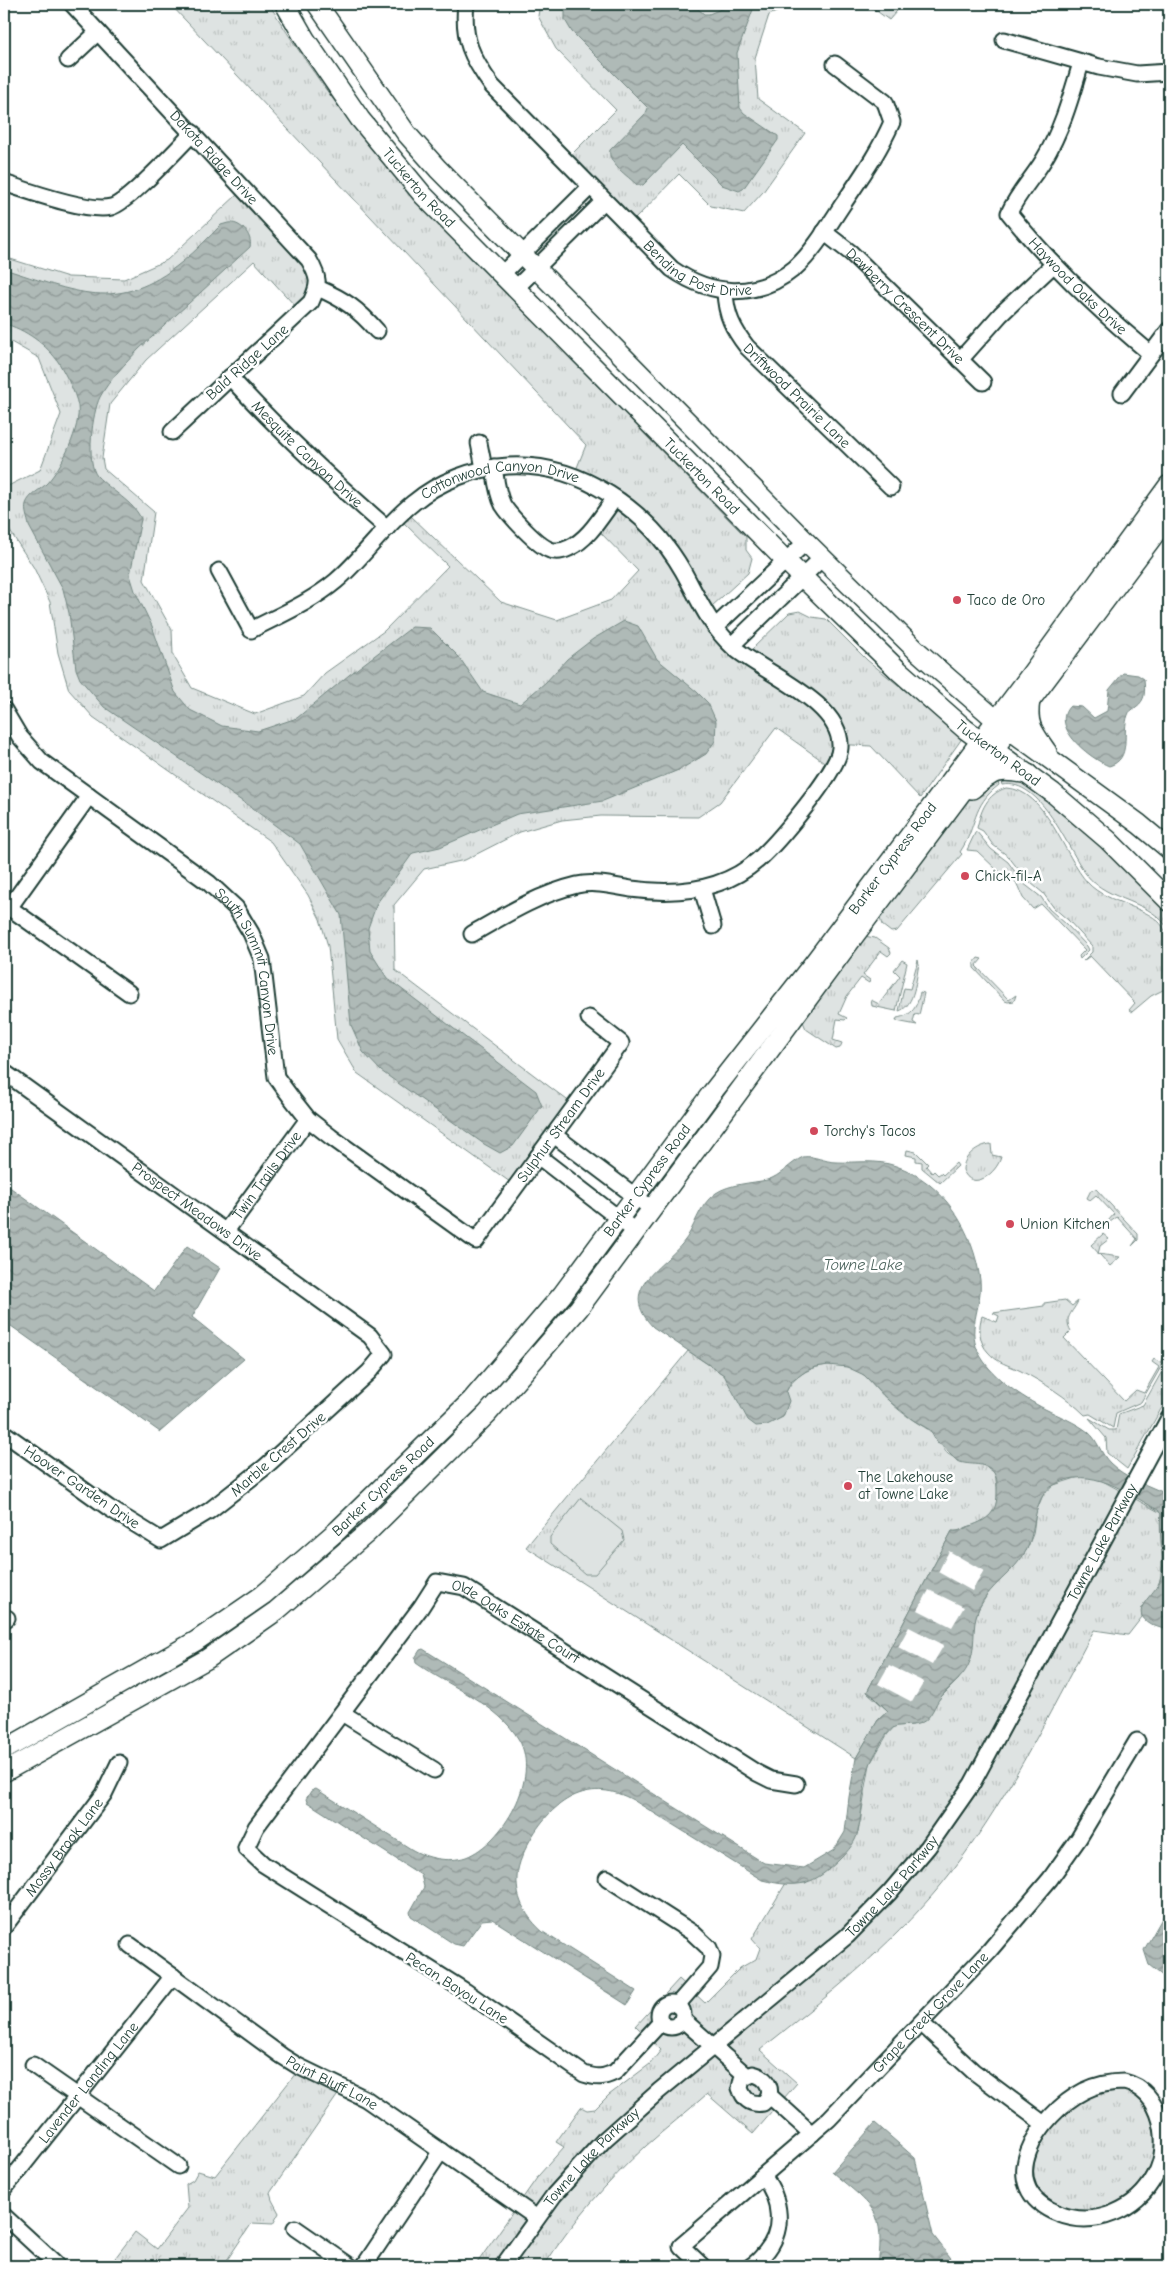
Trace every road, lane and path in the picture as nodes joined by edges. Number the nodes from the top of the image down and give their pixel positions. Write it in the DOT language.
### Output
graph roads {
  1 [pos="72,4"];
  2 [pos="285,4"];
  3 [pos="318,4"];
  4 [pos="466,4"];
  5 [pos="98,32"];
  6 [pos="1004,40"];
  7 [pos="68,60"];
  8 [pos="1081,63"];
  9 [pos="835,64"];
  10 [pos="1169,72"];
  11 [pos="193,133"];
  12 [pos="4,183"];
  13 [pos="590,187"];
  14 [pos="604,201"];
  15 [pos="561,216"];
  16 [pos="575,230"];
  17 [pos="546,231"];
  18 [pos="824,232"];
  19 [pos="559,245"];
  20 [pos="522,254"];
  21 [pos="1054,264"];
  22 [pos="536,268"];
  23 [pos="502,274"];
  24 [pos="318,288"];
  25 [pos="516,288"];
  26 [pos="725,292"];
  27 [pos="1169,330"];
  28 [pos="377,331"];
  29 [pos="1151,354"];
  30 [pos="960,360"];
  31 [pos="230,377"];
  32 [pos="984,382"];
  33 [pos="1122,393"];
  34 [pos="172,432"];
  35 [pos="479,443"];
  36 [pos="489,468"];
  37 [pos="1169,485"];
  38 [pos="891,487"];
  39 [pos="616,498"];
  40 [pos="1169,515"];
  41 [pos="387,528"];
  42 [pos="806,542"];
  43 [pos="822,558"];
  44 [pos="786,561"];
  45 [pos="219,571"];
  46 [pos="802,577"];
  47 [pos="764,582"];
  48 [pos="779,599"];
  49 [pos="742,602"];
  50 [pos="758,619"];
  51 [pos="723,636"];
  52 [pos="1030,700"];
  53 [pos="4,710"];
  54 [pos="1002,724"];
  55 [pos="986,744"];
  56 [pos="1055,763"];
  57 [pos="1029,774"];
  58 [pos="89,796"];
  59 [pos="948,810"];
  60 [pos="1169,850"];
  61 [pos="702,889"];
  62 [pos="1169,901"];
  63 [pos="6,906"];
  64 [pos="712,926"];
  65 [pos="472,934"];
  66 [pos="831,940"];
  67 [pos="129,993"];
  68 [pos="589,1018"];
  69 [pos="789,1023"];
  70 [pos="4,1072"];
  71 [pos="308,1119"];
  72 [pos="554,1135"];
  73 [pos="538,1156"];
  74 [pos="635,1196"];
  75 [pos="652,1209"];
  76 [pos="619,1219"];
  77 [pos="635,1231"];
  78 [pos="226,1232"];
  79 [pos="476,1241"];
  80 [pos="384,1354"];
  81 [pos="1169,1418"];
  82 [pos="4,1433"];
  83 [pos="338,1530"];
  84 [pos="161,1540"];
  85 [pos="350,1547"];
  86 [pos="91,1700"];
  87 [pos="342,1713"];
  88 [pos="102,1718"];
  89 [pos="1137,1741"];
  90 [pos="4,1750"];
  91 [pos="119,1763"];
  92 [pos="434,1770"];
  93 [pos="4,1772"];
  94 [pos="796,1784"];
  95 [pos="246,1848"];
  96 [pos="606,1878"];
  97 [pos="4,1927"];
  98 [pos="130,1945"];
  99 [pos="173,1976"];
  100 [pos="679,2017"];
  101 [pos="661,2022"];
  102 [pos="921,2023"];
  103 [pos="709,2050"];
  104 [pos="34,2065"];
  105 [pos="743,2079"];
  106 [pos="78,2096"];
  107 [pos="766,2100"];
  108 [pos="1044,2124"];
  109 [pos="808,2137"];
  110 [pos="441,2151"];
  111 [pos="178,2166"];
  112 [pos="763,2176"];
  113 [pos="4,2189"];
  114 [pos="4,2216"];
  115 [pos="537,2218"];
  116 [pos="295,2228"];
  117 [pos="56,2264"];
  118 [pos="350,2266"];
  119 [pos="364,2266"];
  120 [pos="503,2266"];
  121 [pos="702,2266"];
  122 [pos="751,2266"];
  1 -- 5 [label="street, Dakota Ridge Drive"];
  2 -- 23 [label="main road, Tuckerton Road"];
  3 -- 20 [label="main road, Tuckerton Road"];
  4 -- 13 [label="street, Bending Post Drive"];
  5 -- 7 [label="street"];
  5 -- 11 [label="street, Dakota Ridge Drive"];
  6 -- 8 [label="street"];
  8 -- 10 [label="street"];
  8 -- 21 [label="street, Haywood Oaks Drive"];
  9 -- 18 [label="street, Bending Post Drive"];
  11 -- 12 [label="street"];
  11 -- 24 [label="street, Dakota Ridge Drive"];
  13 -- 14 [label="street, Bending Post Drive"];
  13 -- 15 [label="street"];
  14 -- 16 [label="street"];
  14 -- 26 [label="street, Bending Post Drive"];
  15 -- 16 [label="street"];
  15 -- 17 [label="street"];
  16 -- 19 [label="street"];
  17 -- 19 [label="street"];
  17 -- 20 [label="street"];
  18 -- 26 [label="street, Bending Post Drive"];
  18 -- 30 [label="street, Dewberry Crescent Drive"];
  19 -- 22 [label="street"];
  20 -- 22 [label="main road, Tuckerton Road"];
  20 -- 23 [label="street"];
  21 -- 29 [label="street, Haywood Oaks Drive"];
  21 -- 30 [label="street"];
  22 -- 25 [label="street"];
  22 -- 42 [label="main road, Tuckerton Road"];
  23 -- 25 [label="main road, Tuckerton Road"];
  24 -- 28 [label="street"];
  24 -- 31 [label="street, Bald Ridge Lane"];
  25 -- 44 [label="main road, Tuckerton Road"];
  26 -- 38 [label="street, Driftwood Prairie Lane"];
  27 -- 29 [label="street"];
  29 -- 33 [label="street"];
  30 -- 32 [label="street, Dewberry Crescent Drive"];
  31 -- 34 [label="street, Bald Ridge Lane"];
  31 -- 41 [label="street, Mesquite Canyon Drive"];
  35 -- 36 [label="street"];
  36 -- 39 [label="street, Cottonwood Canyon Drive"];
  36 -- 39 [label="street"];
  36 -- 41 [label="street, Cottonwood Canyon Drive"];
  37 -- 54 [label="main road, Barker Cypress Road"];
  39 -- 51 [label="street, Cottonwood Canyon Drive"];
  40 -- 52 [label="main road, Barker Cypress Road"];
  41 -- 45 [label="street, Cottonwood Canyon Drive"];
  42 -- 43 [label="main road, Tuckerton Road"];
  42 -- 44 [label="street"];
  43 -- 46 [label="street"];
  43 -- 54 [label="main road, Tuckerton Road"];
  44 -- 46 [label="main road, Tuckerton Road"];
  44 -- 47 [label="street"];
  46 -- 48 [label="street"];
  46 -- 55 [label="main road, Tuckerton Road"];
  47 -- 48 [label="street"];
  47 -- 49 [label="street"];
  48 -- 50 [label="street"];
  49 -- 50 [label="street"];
  49 -- 51 [label="street"];
  50 -- 51 [label="street"];
  51 -- 61 [label="street, Cottonwood Canyon Drive"];
  52 -- 54 [label="main road, Barker Cypress Road"];
  52 -- 56 [label="main road"];
  53 -- 58 [label="street, South Summit Canyon Drive"];
  54 -- 55 [label="main road, Barker Cypress Road"];
  54 -- 56 [label="main road, Tuckerton Road"];
  55 -- 57 [label="main road, Tuckerton Road"];
  55 -- 59 [label="main road, Barker Cypress Road"];
  55 -- 66 [label="main road, Barker Cypress Road"];
  56 -- 60 [label="main road, Tuckerton Road"];
  57 -- 59 [label="main road"];
  57 -- 62 [label="main road, Tuckerton Road"];
  58 -- 63 [label="street"];
  58 -- 71 [label="street, South Summit Canyon Drive"];
  59 -- 69 [label="main road, Barker Cypress Road"];
  61 -- 64 [label="street"];
  61 -- 65 [label="street, Cottonwood Canyon Drive"];
  63 -- 67 [label="street"];
  66 -- 69 [label="main road"];
  66 -- 74 [label="main road, Barker Cypress Road"];
  68 -- 72 [label="street, Sulphur Stream Drive"];
  69 -- 75 [label="main road, Barker Cypress Road"];
  70 -- 78 [label="street, Prospect Meadows Drive"];
  71 -- 78 [label="street, Twin Trails Drive"];
  71 -- 79 [label="street, South Summit Canyon Drive"];
  72 -- 73 [label="street, Sulphur Stream Drive"];
  72 -- 74 [label="street"];
  73 -- 76 [label="street"];
  73 -- 79 [label="street, Sulphur Stream Drive"];
  74 -- 75 [label="street"];
  74 -- 76 [label="main road, Barker Cypress Road"];
  75 -- 77 [label="main road, Barker Cypress Road"];
  76 -- 77 [label="street"];
  76 -- 83 [label="main road, Barker Cypress Road"];
  77 -- 85 [label="main road, Barker Cypress Road"];
  78 -- 80 [label="street, Prospect Meadows Drive"];
  80 -- 84 [label="street, Marble Crest Drive"];
  81 -- 103 [label="street, Towne Lake Parkway"];
  82 -- 84 [label="street, Hoover Garden Drive"];
  83 -- 85 [label="main road"];
  83 -- 86 [label="main road, Barker Cypress Road"];
  85 -- 88 [label="main road, Barker Cypress Road"];
  86 -- 88 [label="main road"];
  86 -- 90 [label="main road, Barker Cypress Road"];
  87 -- 92 [label="street"];
  87 -- 94 [label="street, Olde Oaks Estate Court"];
  87 -- 95 [label="street, Olde Oaks Estate Court"];
  88 -- 93 [label="main road, Barker Cypress Road"];
  89 -- 102 [label="street, Grape Creek Grove Lane"];
  91 -- 97 [label="street, Mossy Brook Lane"];
  95 -- 101 [label="street, Pecan Bayou Lane"];
  96 -- 100 [label="street"];
  98 -- 99 [label="street, Paint Bluff Lane"];
  99 -- 106 [label="street, Lavender Landing Lane"];
  99 -- 110 [label="street, Paint Bluff Lane"];
  100 -- 101 [label="street"];
  100 -- 101 [label="street, Pecan Bayou Lane"];
  100 -- 103 [label="street"];
  102 -- 108 [label="street"];
  102 -- 109 [label="street, Grape Creek Grove Lane"];
  103 -- 105 [label="street"];
  103 -- 115 [label="street, Towne Lake Parkway"];
  104 -- 106 [label="street"];
  105 -- 107 [label="street"];
  105 -- 107 [label="street"];
  106 -- 111 [label="street"];
  106 -- 113 [label="street, Lavender Landing Lane"];
  107 -- 109 [label="street"];
  108 -- 108 [label="street"];
  109 -- 112 [label="street, Grape Creek Grove Lane"];
  110 -- 115 [label="street, Paint Bluff Lane"];
  110 -- 119 [label="street"];
  112 -- 121 [label="street, Grape Creek Grove Lane"];
  112 -- 122 [label="street"];
  114 -- 117 [label="street"];
  115 -- 120 [label="street, Towne Lake Parkway"];
  116 -- 118 [label="street"];
}
